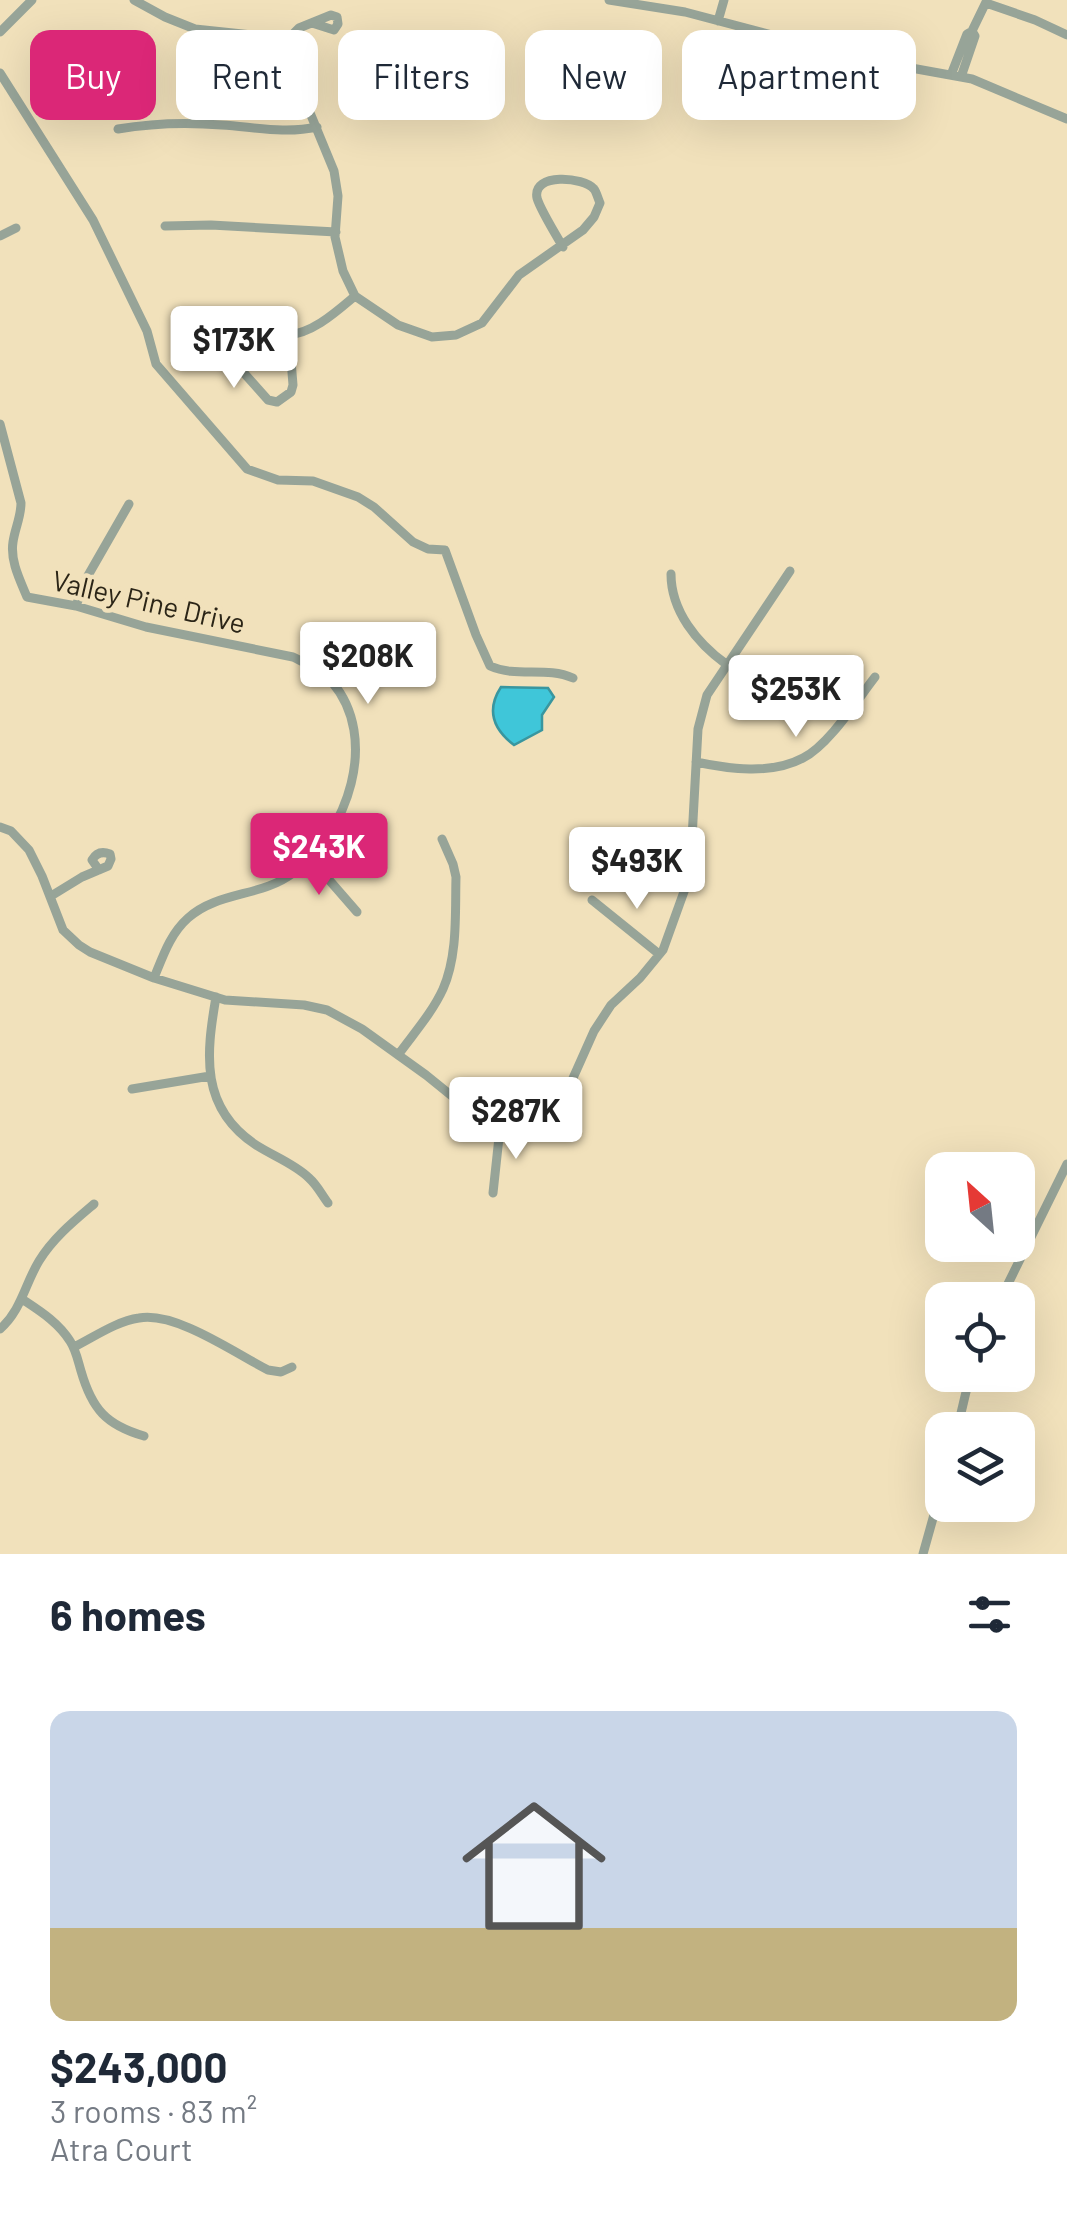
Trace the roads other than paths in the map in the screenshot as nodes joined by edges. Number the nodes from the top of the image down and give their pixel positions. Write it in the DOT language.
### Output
graph roads {
  1 [pos="32,0"];
  2 [pos="134,0"];
  3 [pos="610,0"];
  4 [pos="724,0"];
  5 [pos="986,2"];
  6 [pos="718,20"];
  7 [pos="312,24"];
  8 [pos="204,30"];
  9 [pos="297,30"];
  10 [pos="0,32"];
  11 [pos="1067,35"];
  12 [pos="0,73"];
  13 [pos="956,76"];
  14 [pos="1067,118"];
  15 [pos="314,120"];
  16 [pos="317,127"];
  17 [pos="118,129"];
  18 [pos="165,226"];
  19 [pos="16,228"];
  20 [pos="336,232"];
  21 [pos="0,236"];
  22 [pos="562,247"];
  23 [pos="355,296"];
  24 [pos="289,335"];
  25 [pos="0,424"];
  26 [pos="129,504"];
  27 [pos="790,570"];
  28 [pos="671,574"];
  29 [pos="76,606"];
  30 [pos="726,664"];
  31 [pos="876,676"];
  32 [pos="573,678"];
  33 [pos="696,762"];
  34 [pos="0,827"];
  35 [pos="442,839"];
  36 [pos="310,858"];
  37 [pos="99,870"];
  38 [pos="51,896"];
  39 [pos="592,900"];
  40 [pos="357,912"];
  41 [pos="659,954"];
  42 [pos="154,978"];
  43 [pos="216,997"];
  44 [pos="398,1055"];
  45 [pos="210,1076"];
  46 [pos="132,1090"];
  47 [pos="500,1128"];
  48 [pos="1067,1164"];
  49 [pos="493,1194"];
  50 [pos="328,1203"];
  51 [pos="94,1204"];
  52 [pos="1009,1282"];
  53 [pos="22,1299"];
  54 [pos="0,1329"];
  55 [pos="74,1347"];
  56 [pos="292,1366"];
  57 [pos="144,1436"];
  58 [pos="932,1522"];
  59 [pos="923,1554"];
  1 -- 10 [label="street"];
  2 -- 8 [label="street"];
  3 -- 6 [label="street"];
  4 -- 6 [label="street"];
  5 -- 11 [label="street"];
  5 -- 13 [label="street"];
  6 -- 13 [label="street"];
  7 -- 9 [label="street"];
  12 -- 32 [label="street"];
  13 -- 14 [label="street"];
  15 -- 16 [label="street"];
  16 -- 17 [label="street"];
  16 -- 20 [label="street"];
  18 -- 20 [label="street"];
  19 -- 21 [label="street"];
  20 -- 23 [label="street"];
  22 -- 22 [label="street"];
  22 -- 23 [label="street"];
  23 -- 24 [label="street"];
  24 -- 24 [label="street"];
  25 -- 29 [label="street, Valley Pine Drive"];
  26 -- 29 [label="street"];
  27 -- 30 [label="street"];
  28 -- 30 [label="street"];
  29 -- 36 [label="street, Valley Pine Drive"];
  30 -- 33 [label="street"];
  31 -- 33 [label="street"];
  33 -- 41 [label="street"];
  34 -- 38 [label="street"];
  35 -- 44 [label="street"];
  36 -- 40 [label="street"];
  36 -- 42 [label="street, Valley Pine Drive"];
  37 -- 38 [label="street"];
  38 -- 42 [label="street"];
  39 -- 41 [label="street"];
  41 -- 47 [label="street"];
  42 -- 43 [label="street"];
  43 -- 44 [label="street"];
  43 -- 45 [label="street"];
  44 -- 47 [label="street"];
  45 -- 46 [label="street"];
  45 -- 50 [label="street"];
  47 -- 49 [label="street"];
  48 -- 52 [label="street"];
  51 -- 53 [label="street"];
  53 -- 54 [label="street"];
  53 -- 55 [label="street"];
  55 -- 56 [label="street"];
  55 -- 57 [label="street"];
  58 -- 59 [label="street"];
}
